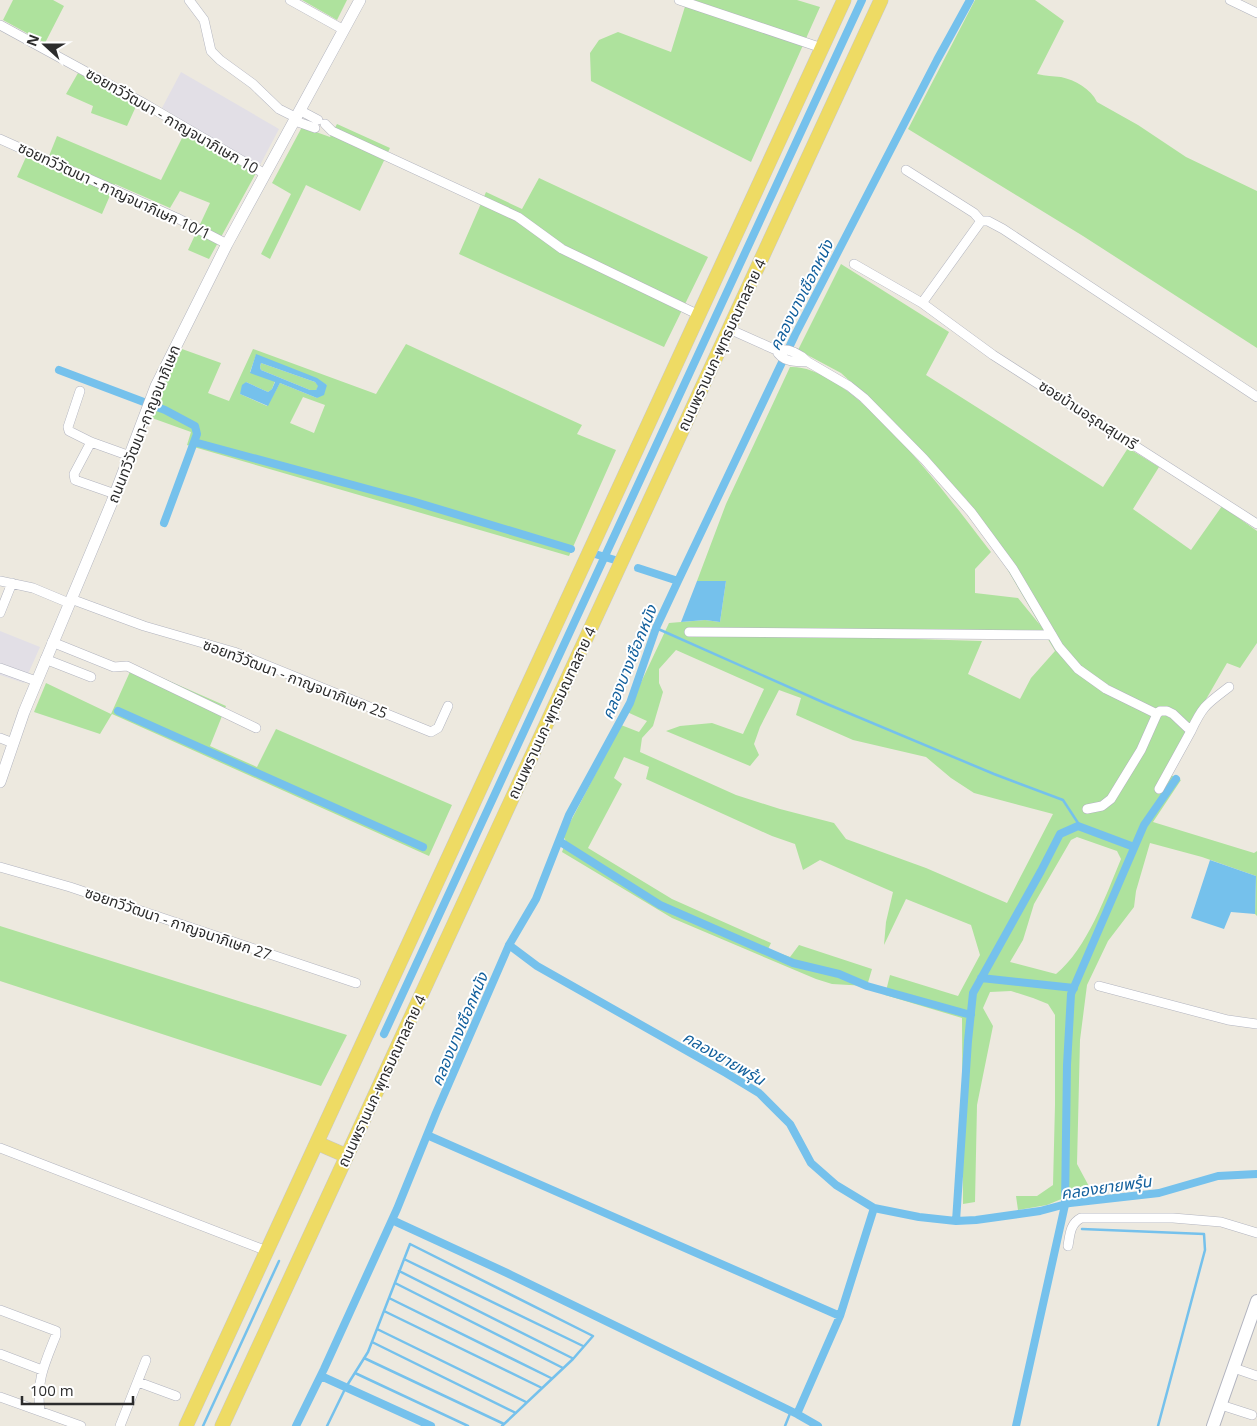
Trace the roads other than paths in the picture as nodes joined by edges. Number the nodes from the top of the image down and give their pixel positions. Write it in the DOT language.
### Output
graph roads {
  1 [pos="189,0"];
  2 [pos="290,0"];
  3 [pos="360,0"];
  4 [pos="679,0"];
  5 [pos="844,0"];
  6 [pos="881,0"];
  7 [pos="1230,0"];
  8 [pos="1257,13"];
  9 [pos="0,25"];
  10 [pos="344,30"];
  11 [pos="822,48"];
  12 [pos="297,116"];
  13 [pos="0,139"];
  14 [pos="906,170"];
  15 [pos="265,174"];
  16 [pos="981,221"];
  17 [pos="227,244"];
  18 [pos="854,264"];
  19 [pos="922,303"];
  20 [pos="698,315"];
  21 [pos="729,329"];
  22 [pos="80,391"];
  23 [pos="1257,396"];
  24 [pos="91,442"];
  25 [pos="130,456"];
  26 [pos="115,494"];
  27 [pos="1257,524"];
  28 [pos="0,581"];
  29 [pos="12,583"];
  30 [pos="70,601"];
  31 [pos="0,613"];
  32 [pos="689,632"];
  33 [pos="1052,635"];
  34 [pos="52,642"];
  35 [pos="45,659"];
  36 [pos="0,668"];
  37 [pos="91,678"];
  38 [pos="36,681"];
  39 [pos="1229,687"];
  40 [pos="448,706"];
  41 [pos="1157,714"];
  42 [pos="256,728"];
  43 [pos="1191,731"];
  44 [pos="0,738"];
  45 [pos="13,742"];
  46 [pos="1,776"];
  47 [pos="1159,789"];
  48 [pos="1087,809"];
  49 [pos="0,867"];
  50 [pos="356,983"];
  51 [pos="1099,986"];
  52 [pos="1257,1024"];
  53 [pos="317,1142"];
  54 [pos="0,1148"];
  55 [pos="347,1156"];
  56 [pos="1257,1233"];
  57 [pos="1068,1246"];
  58 [pos="267,1251"];
  59 [pos="1257,1301"];
  60 [pos="0,1310"];
  61 [pos="0,1354"];
  62 [pos="146,1360"];
  63 [pos="1234,1368"];
  64 [pos="42,1370"];
  65 [pos="1257,1376"];
  66 [pos="138,1382"];
  67 [pos="176,1396"];
  68 [pos="0,1397"];
  69 [pos="1221,1405"];
  70 [pos="40,1410"];
  71 [pos="1252,1415"];
  72 [pos="81,1426"];
  73 [pos="120,1426"];
  74 [pos="186,1426"];
  75 [pos="222,1426"];
  76 [pos="1214,1426"];
  1 -- 12 [label="street"];
  2 -- 10 [label="street"];
  3 -- 10 [label="street, ถนนทวีวัฒนา-กาญจนาภิเษก"];
  4 -- 11 [label="street"];
  5 -- 11 [label="main road"];
  6 -- 21 [label="main road, ถนนพรานนก-พุทธมณฑลสาย 4"];
  7 -- 8 [label="street"];
  9 -- 15 [label="street, ซอยทวีวัฒนา - กาญจนาภิเษก 10"];
  10 -- 12 [label="street, ถนนทวีวัฒนา-กาญจนาภิเษก"];
  11 -- 20 [label="main road"];
  12 -- 15 [label="street, ถนนทวีวัฒนา-กาญจนาภิเษก"];
  12 -- 20 [label="street"];
  13 -- 17 [label="street, ซอยทวีวัฒนา - กาญจนาภิเษก 10/1"];
  14 -- 16 [label="street"];
  15 -- 17 [label="street, ถนนทวีวัฒนา-กาญจนาภิเษก"];
  16 -- 19 [label="street"];
  16 -- 23 [label="street"];
  17 -- 25 [label="street, ถนนทวีวัฒนา-กาญจนาภิเษก"];
  18 -- 19 [label="street, ซอยบ้านอรุณสุนทรี"];
  19 -- 27 [label="street, ซอยบ้านอรุณสุนทรี"];
  20 -- 53 [label="main road"];
  21 -- 33 [label="street"];
  21 -- 55 [label="main road, ถนนพรานนก-พุทธมณฑลสาย 4"];
  22 -- 24 [label="street"];
  24 -- 25 [label="street"];
  24 -- 26 [label="street"];
  25 -- 26 [label="street, ถนนทวีวัฒนา-กาญจนาภิเษก"];
  26 -- 30 [label="street, ถนนทวีวัฒนา-กาญจนาภิเษก"];
  28 -- 29 [label="street, ซอยทวีวัฒนา - กาญจนาภิเษก 25"];
  29 -- 30 [label="street, ซอยทวีวัฒนา - กาญจนาภิเษก 25"];
  29 -- 31 [label="street"];
  30 -- 34 [label="street, ถนนทวีวัฒนา-กาญจนาภิเษก"];
  30 -- 40 [label="street, ซอยทวีวัฒนา - กาญจนาภิเษก 25"];
  32 -- 33 [label="street"];
  33 -- 41 [label="street"];
  34 -- 35 [label="street, ถนนทวีวัฒนา-กาญจนาภิเษก"];
  34 -- 42 [label="street"];
  35 -- 37 [label="street"];
  35 -- 38 [label="street, ถนนทวีวัฒนา-กาญจนาภิเษก"];
  36 -- 38 [label="street"];
  38 -- 45 [label="street, ถนนทวีวัฒนา-กาญจนาภิเษก"];
  39 -- 43 [label="street"];
  41 -- 43 [label="street"];
  41 -- 48 [label="street"];
  43 -- 47 [label="street"];
  44 -- 45 [label="street"];
  45 -- 46 [label="street, ถนนทวีวัฒนา-กาญจนาภิเษก"];
  49 -- 50 [label="street, ซอยทวีวัฒนา - กาญจนาภิเษก 27"];
  51 -- 52 [label="street"];
  53 -- 55 [label="main road"];
  53 -- 58 [label="main road"];
  54 -- 58 [label="street"];
  55 -- 75 [label="main road, ถนนพรานนก-พุทธมณฑลสาย 4"];
  56 -- 57 [label="street"];
  58 -- 74 [label="main road"];
  59 -- 63 [label="main road"];
  60 -- 64 [label="street"];
  61 -- 64 [label="street"];
  62 -- 66 [label="street"];
  63 -- 65 [label="street"];
  63 -- 69 [label="main road"];
  64 -- 70 [label="street"];
  66 -- 67 [label="street"];
  66 -- 73 [label="street"];
  68 -- 70 [label="street"];
  69 -- 71 [label="street"];
  69 -- 76 [label="main road"];
  70 -- 72 [label="street"];
}
